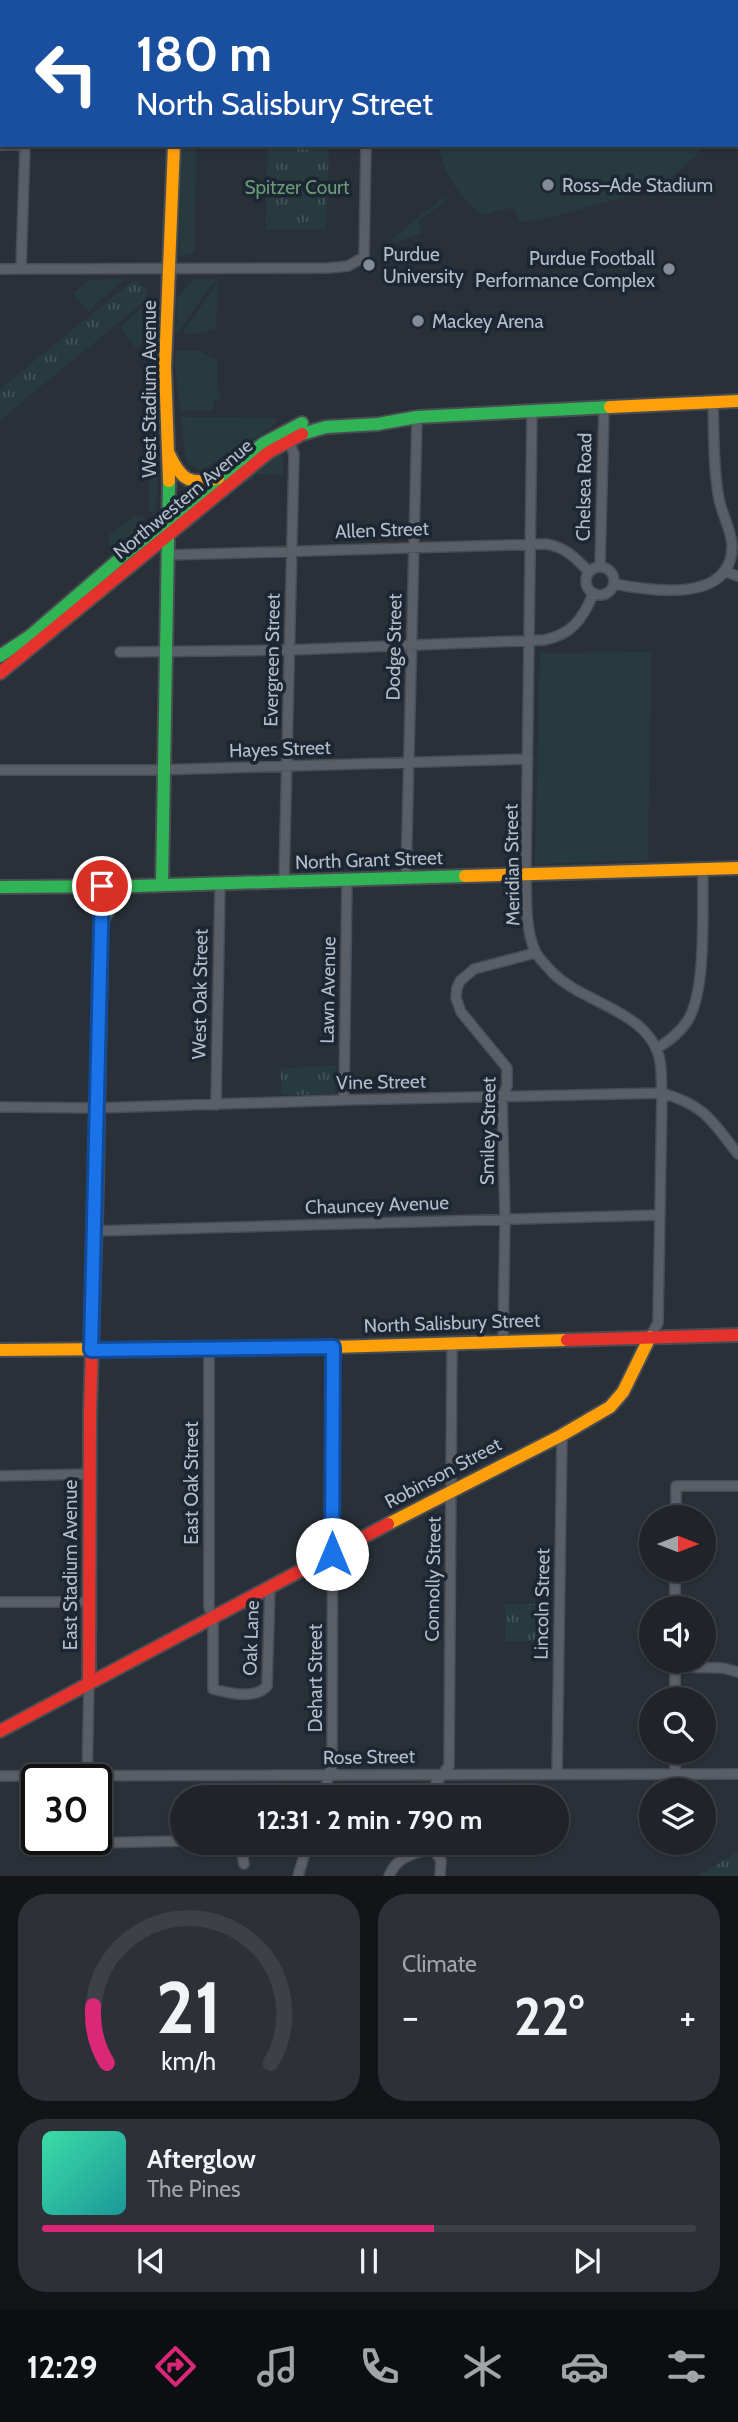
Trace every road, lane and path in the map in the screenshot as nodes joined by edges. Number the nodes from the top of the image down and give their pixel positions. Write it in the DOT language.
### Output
graph roads {
  1 [pos="22,147"];
  2 [pos="174,147"];
  3 [pos="366,147"];
  4 [pos="0,269"];
  5 [pos="21,269"];
  6 [pos="170,269"];
  7 [pos="738,401"];
  8 [pos="713,403"];
  9 [pos="604,408"];
  10 [pos="532,411"];
  11 [pos="418,417"];
  12 [pos="288,439"];
  13 [pos="169,454"];
  14 [pos="222,476"];
  15 [pos="168,521"];
  16 [pos="734,536"];
  17 [pos="167,537"];
  18 [pos="529,544"];
  19 [pos="414,547"];
  20 [pos="292,551"];
  21 [pos="167,555"];
  22 [pos="600,567"];
  23 [pos="724,571"];
  24 [pos="589,572"];
  25 [pos="738,576"];
  26 [pos="614,584"];
  27 [pos="593,594"];
  28 [pos="529,642"];
  29 [pos="412,645"];
  30 [pos="289,650"];
  31 [pos="120,652"];
  32 [pos="166,652"];
  33 [pos="0,656"];
  34 [pos="0,673"];
  35 [pos="528,759"];
  36 [pos="409,762"];
  37 [pos="288,767"];
  38 [pos="0,770"];
  39 [pos="164,770"];
  40 [pos="738,868"];
  41 [pos="703,869"];
  42 [pos="526,876"];
  43 [pos="406,878"];
  44 [pos="347,880"];
  45 [pos="284,882"];
  46 [pos="220,884"];
  47 [pos="162,885"];
  48 [pos="102,886"];
  49 [pos="128,886"];
  50 [pos="0,887"];
  51 [pos="101,922"];
  52 [pos="535,953"];
  53 [pos="656,1049"];
  54 [pos="662,1093"];
  55 [pos="502,1098"];
  56 [pos="344,1100"];
  57 [pos="216,1105"];
  58 [pos="0,1107"];
  59 [pos="97,1108"];
  60 [pos="738,1154"];
  61 [pos="660,1215"];
  62 [pos="505,1219"];
  63 [pos="96,1231"];
  64 [pos="738,1335"];
  65 [pos="650,1336"];
  66 [pos="503,1340"];
  67 [pos="452,1342"];
  68 [pos="333,1347"];
  69 [pos="209,1348"];
  70 [pos="0,1350"];
  71 [pos="91,1350"];
  72 [pos="562,1435"];
  73 [pos="89,1474"];
  74 [pos="0,1476"];
  75 [pos="738,1486"];
  76 [pos="451,1491"];
  77 [pos="676,1505"];
  78 [pos="332,1554"];
  79 [pos="270,1587"];
  80 [pos="0,1602"];
  81 [pos="88,1602"];
  82 [pos="213,1617"];
  83 [pos="716,1667"];
  84 [pos="738,1672"];
  85 [pos="89,1683"];
  86 [pos="0,1731"];
  87 [pos="87,1764"];
  88 [pos="675,1764"];
  89 [pos="675,1773"];
  90 [pos="444,1774"];
  91 [pos="557,1774"];
  92 [pos="738,1774"];
  93 [pos="330,1775"];
  94 [pos="0,1776"];
  95 [pos="21,1776"];
  96 [pos="112,1777"];
  97 [pos="327,1785"];
  98 [pos="436,1785"];
  99 [pos="112,1841"];
  100 [pos="170,1841"];
  101 [pos="242,1855"];
  102 [pos="304,1855"];
  103 [pos="410,1855"];
  104 [pos="437,1855"];
  105 [pos="244,1864"];
  106 [pos="298,1876"];
  107 [pos="389,1876"];
  108 [pos="440,1876"];
  1 -- 5 [label="street"];
  2 -- 6 [label="street, West Stadium Avenue"];
  3 -- 6 [label="street"];
  4 -- 5 [label="street"];
  5 -- 6 [label="street"];
  6 -- 13 [label="street, West Stadium Avenue"];
  7 -- 8 [label="street, Northwestern Avenue"];
  8 -- 9 [label="street, Northwestern Avenue"];
  8 -- 16 [label="street"];
  9 -- 10 [label="street, Northwestern Avenue"];
  9 -- 22 [label="street, Chelsea Road"];
  10 -- 11 [label="street, Northwestern Avenue"];
  10 -- 18 [label="street, Meridian Street"];
  11 -- 12 [label="street, Northwestern Avenue"];
  11 -- 14 [label="street, Northwestern Avenue"];
  11 -- 19 [label="street, Dodge Street"];
  12 -- 17 [label="street, Northwestern Avenue"];
  12 -- 20 [label="street, Evergreen Street"];
  13 -- 14 [label="street"];
  13 -- 15 [label="street, West Stadium Avenue"];
  14 -- 15 [label="street, Northwestern Avenue"];
  15 -- 17 [label="street, West Stadium Avenue"];
  15 -- 33 [label="street, Northwestern Avenue"];
  16 -- 23 [label="street"];
  17 -- 21 [label="street, West Stadium Avenue"];
  17 -- 34 [label="street, Northwestern Avenue"];
  18 -- 19 [label="street, Allen Street"];
  18 -- 24 [label="street, Allen Street"];
  18 -- 28 [label="street, Meridian Street"];
  19 -- 20 [label="street, Allen Street"];
  19 -- 29 [label="street, Dodge Street"];
  20 -- 21 [label="street, Allen Street"];
  20 -- 30 [label="street, Evergreen Street"];
  21 -- 32 [label="street, West Stadium Avenue"];
  22 -- 24 [label="street"];
  22 -- 26 [label="street"];
  23 -- 25 [label="street"];
  23 -- 26 [label="street"];
  24 -- 27 [label="street"];
  26 -- 27 [label="street"];
  27 -- 28 [label="street"];
  28 -- 29 [label="street"];
  28 -- 35 [label="street, Meridian Street"];
  29 -- 30 [label="street"];
  29 -- 36 [label="street, Dodge Street"];
  30 -- 32 [label="street"];
  30 -- 37 [label="street, Evergreen Street"];
  31 -- 32 [label="street"];
  32 -- 39 [label="street, West Stadium Avenue"];
  35 -- 36 [label="street, Hayes Street"];
  35 -- 42 [label="street, Meridian Street"];
  36 -- 37 [label="street, Hayes Street"];
  36 -- 43 [label="street, Dodge Street"];
  37 -- 39 [label="street, Hayes Street"];
  37 -- 45 [label="street, Evergreen Street"];
  38 -- 39 [label="street, Hayes Street"];
  39 -- 47 [label="street, West Stadium Avenue"];
  40 -- 41 [label="street, North Grant Street"];
  41 -- 42 [label="street, North Grant Street"];
  41 -- 53 [label="street"];
  42 -- 43 [label="street, North Grant Street"];
  42 -- 52 [label="street, Meridian Street"];
  43 -- 44 [label="street, North Grant Street"];
  44 -- 45 [label="street, North Grant Street"];
  44 -- 56 [label="street, Lawn Avenue"];
  45 -- 46 [label="street, North Grant Street"];
  46 -- 47 [label="street, North Grant Street"];
  46 -- 57 [label="street, West Oak Street"];
  47 -- 49 [label="street, North Grant Street"];
  48 -- 49 [label="street, North Grant Street"];
  48 -- 50 [label="street, North Grant Street"];
  48 -- 51 [label="street"];
  49 -- 51 [label="street"];
  51 -- 59 [label="street"];
  52 -- 53 [label="street, Meridian Street"];
  52 -- 55 [label="street, Smiley Street"];
  53 -- 54 [label="street"];
  54 -- 55 [label="street, Vine Street"];
  54 -- 60 [label="street, Vine Street"];
  54 -- 61 [label="street"];
  55 -- 56 [label="street, Vine Street"];
  55 -- 62 [label="street, Smiley Street"];
  56 -- 57 [label="street, Vine Street"];
  57 -- 59 [label="street, Vine Street"];
  58 -- 59 [label="street, Vine Street"];
  59 -- 63 [label="street"];
  61 -- 62 [label="street, Chauncey Avenue"];
  61 -- 65 [label="street"];
  62 -- 63 [label="street, Chauncey Avenue"];
  62 -- 66 [label="street, Smiley Street"];
  63 -- 71 [label="street"];
  64 -- 65 [label="street, North Salisbury Street"];
  65 -- 66 [label="street, North Salisbury Street"];
  65 -- 72 [label="street, Robinson Street"];
  66 -- 67 [label="street, North Salisbury Street"];
  67 -- 68 [label="street, North Salisbury Street"];
  67 -- 76 [label="street, Connolly Street"];
  68 -- 69 [label="street, North Salisbury Street"];
  68 -- 78 [label="street, Dehart Street"];
  69 -- 71 [label="street, North Salisbury Street"];
  69 -- 82 [label="street, East Oak Street"];
  70 -- 71 [label="street, North Salisbury Street"];
  71 -- 73 [label="street, East Stadium Avenue"];
  72 -- 76 [label="street, Robinson Street"];
  72 -- 91 [label="street, Lincoln Street"];
  73 -- 74 [label="street"];
  73 -- 81 [label="street, East Stadium Avenue"];
  75 -- 77 [label="street"];
  76 -- 78 [label="street, Robinson Street"];
  76 -- 90 [label="street, Connolly Street"];
  78 -- 79 [label="street, Robinson Street"];
  78 -- 93 [label="street, Dehart Street"];
  79 -- 82 [label="street, Robinson Street"];
  79 -- 82 [label="street, Oak Lane"];
  80 -- 81 [label="street"];
  81 -- 85 [label="street, East Stadium Avenue"];
  82 -- 85 [label="street, Robinson Street"];
  83 -- 84 [label="street"];
  85 -- 86 [label="street, Robinson Street"];
  85 -- 87 [label="street, East Stadium Avenue"];
  88 -- 89 [label="street"];
  89 -- 91 [label="street, Rose Street"];
  89 -- 92 [label="street, Rose Street"];
  90 -- 91 [label="street, Rose Street"];
  90 -- 93 [label="street, Rose Street"];
  90 -- 98 [label="street, Connolly Street"];
  93 -- 96 [label="street, Rose Street"];
  93 -- 97 [label="street, Dehart Street"];
  94 -- 95 [label="street, Rose Street"];
  99 -- 100 [label="street"];
  101 -- 105 [label="street"];
  102 -- 106 [label="street"];
  103 -- 107 [label="street"];
  104 -- 108 [label="street"];
}
